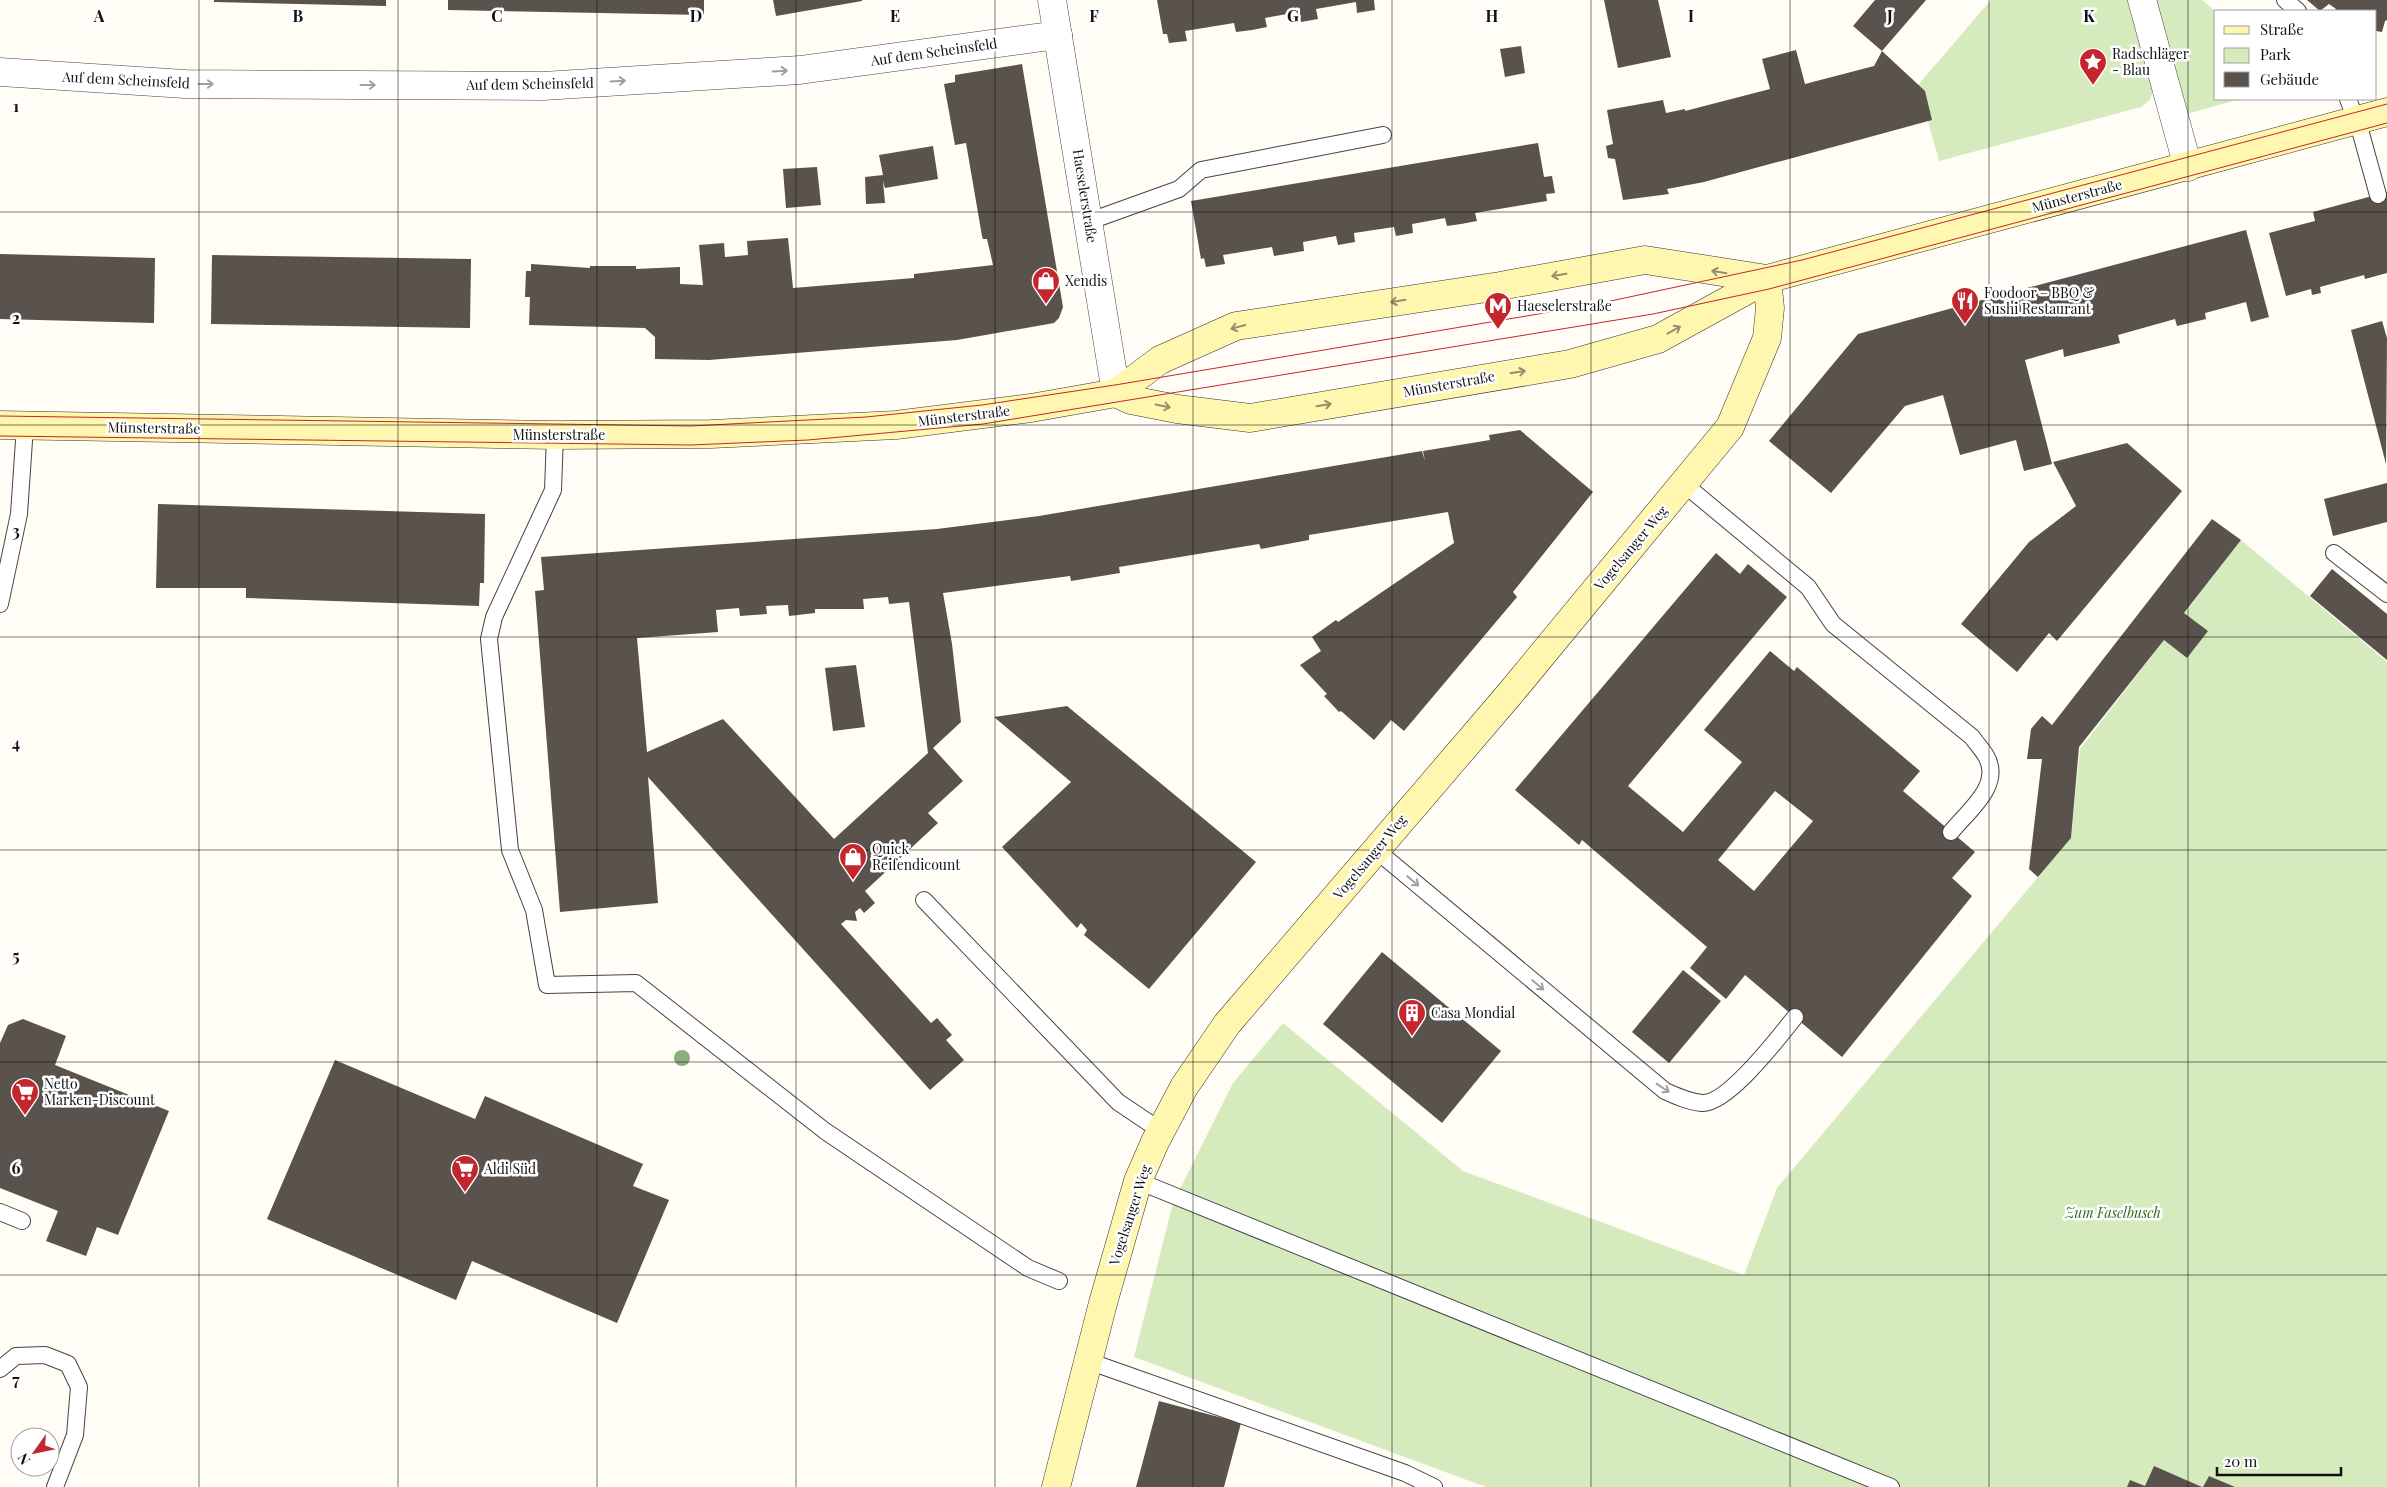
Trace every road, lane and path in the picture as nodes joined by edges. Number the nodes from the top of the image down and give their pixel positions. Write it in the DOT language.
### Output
graph roads {
  1 [pos="1052,0"];
  2 [pos="2142,0"];
  3 [pos="2285,0"];
  4 [pos="2297,10"];
  5 [pos="1058,35"];
  6 [pos="0,72"];
  7 [pos="2352,110"];
  8 [pos="2387,112"];
  9 [pos="1383,135"];
  10 [pos="2188,167"];
  11 [pos="2378,194"];
  12 [pos="1090,221"];
  13 [pos="1767,279"];
  14 [pos="1116,393"];
  15 [pos="12,425"];
  16 [pos="555,436"];
  17 [pos="1684,484"];
  18 [pos="2334,553"];
  19 [pos="2387,594"];
  20 [pos="0,604"];
  21 [pos="1951,832"];
  22 [pos="1376,850"];
  23 [pos="924,900"];
  24 [pos="1796,1017"];
  25 [pos="1161,1131"];
  26 [pos="1138,1181"];
  27 [pos="0,1212"];
  28 [pos="22,1221"];
  29 [pos="1059,1281"];
  30 [pos="1088,1361"];
  31 [pos="0,1369"];
  32 [pos="55,1487"];
  33 [pos="1056,1487"];
  34 [pos="1434,1487"];
  35 [pos="1892,1487"];
  1 -- 5 [label="street, Haeselerstraße"];
  2 -- 10 [label="street"];
  3 -- 4 [label="lane"];
  6 -- 5 [label="street, Auf dem Scheinsfeld, one-way"];
  5 -- 12 [label="street, Haeselerstraße"];
  7 -- 8 [label="street, Münsterstraße"];
  7 -- 10 [label="street, Münsterstraße"];
  7 -- 11 [label="lane"];
  9 -- 12 [label="lane"];
  10 -- 13 [label="street, Münsterstraße"];
  12 -- 14 [label="street, Haeselerstraße"];
  13 -- 14 [label="street, Münsterstraße, one-way"];
  14 -- 13 [label="street, Münsterstraße, one-way"];
  13 -- 17 [label="street, Vogelsanger Weg"];
  14 -- 16 [label="street, Münsterstraße"];
  15 -- 16 [label="street, Münsterstraße"];
  15 -- 20 [label="lane"];
  16 -- 29 [label="lane"];
  17 -- 21 [label="lane"];
  17 -- 22 [label="street, Vogelsanger Weg"];
  18 -- 19 [label="lane"];
  22 -- 24 [label="lane, one-way"];
  22 -- 25 [label="street, Vogelsanger Weg"];
  23 -- 25 [label="lane"];
  25 -- 26 [label="street, Vogelsanger Weg"];
  26 -- 30 [label="street, Vogelsanger Weg"];
  26 -- 35 [label="lane"];
  27 -- 28 [label="lane"];
  30 -- 33 [label="street, Vogelsanger Weg"];
  30 -- 34 [label="lane"];
  31 -- 32 [label="lane"];
}
